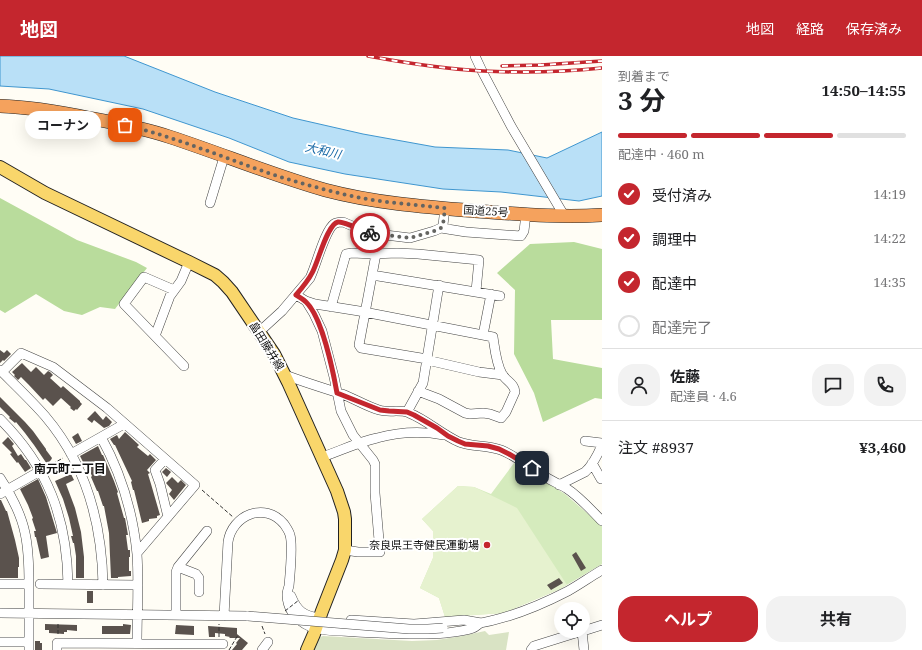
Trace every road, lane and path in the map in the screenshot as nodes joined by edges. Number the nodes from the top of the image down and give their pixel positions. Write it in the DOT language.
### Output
graph roads {
  1 [pos="476,56"];
  2 [pos="0,106"];
  3 [pos="224,157"];
  4 [pos="0,167"];
  5 [pos="210,203"];
  6 [pos="445,208"];
  7 [pos="526,214"];
  8 [pos="602,215"];
  9 [pos="565,217"];
  10 [pos="441,228"];
  11 [pos="376,254"];
  12 [pos="190,262"];
  13 [pos="372,275"];
  14 [pos="439,285"];
  15 [pos="174,290"];
  16 [pos="476,291"];
  17 [pos="296,295"];
  18 [pos="306,302"];
  19 [pos="331,307"];
  20 [pos="365,313"];
  21 [pos="432,326"];
  22 [pos="259,332"];
  23 [pos="483,335"];
  24 [pos="155,336"];
  25 [pos="427,360"];
  26 [pos="184,366"];
  27 [pos="1,372"];
  28 [pos="285,375"];
  29 [pos="503,375"];
  30 [pos="418,391"];
  31 [pos="337,393"];
  32 [pos="407,412"];
  33 [pos="0,419"];
  34 [pos="124,424"];
  35 [pos="448,436"];
  36 [pos="101,437"];
  37 [pos="584,442"];
  38 [pos="359,444"];
  39 [pos="602,444"];
  40 [pos="71,454"];
  41 [pos="322,457"];
  42 [pos="165,459"];
  43 [pos="592,464"];
  44 [pos="40,471"];
  45 [pos="0,478"];
  46 [pos="601,479"];
  47 [pos="195,485"];
  48 [pos="559,485"];
  49 [pos="4,492"];
  50 [pos="168,517"];
  51 [pos="233,518"];
  52 [pos="602,521"];
  53 [pos="207,531"];
  54 [pos="345,550"];
  55 [pos="137,553"];
  56 [pos="178,567"];
  57 [pos="601,573"];
  58 [pos="0,584"];
  59 [pos="29,584"];
  60 [pos="40,584"];
  61 [pos="68,584"];
  62 [pos="103,585"];
  63 [pos="138,585"];
  64 [pos="199,592"];
  65 [pos="299,600"];
  66 [pos="283,612"];
  67 [pos="0,613"];
  68 [pos="29,613"];
  69 [pos="137,614"];
  70 [pos="176,615"];
  71 [pos="221,619"];
  72 [pos="58,620"];
  73 [pos="481,623"];
  74 [pos="261,624"];
  75 [pos="318,624"];
  76 [pos="602,625"];
  77 [pos="590,629"];
  78 [pos="238,635"];
  79 [pos="567,638"];
  80 [pos="583,638"];
  81 [pos="0,642"];
  82 [pos="268,642"];
  83 [pos="137,643"];
  84 [pos="29,646"];
  85 [pos="57,646"];
  86 [pos="223,646"];
  87 [pos="549,646"];
  88 [pos="161,647"];
  89 [pos="262,650"];
  90 [pos="307,650"];
  91 [pos="531,650"];
  92 [pos="584,650"];
  1 -- 9 [label="street"];
  2 -- 3 [label="highway, 国道25号"];
  3 -- 5 [label="street"];
  3 -- 6 [label="highway, 国道25号"];
  4 -- 12 [label="main road, 畠田藤井線"];
  6 -- 7 [label="highway, 国道25号"];
  6 -- 10 [label="street"];
  7 -- 9 [label="highway, 国道25号"];
  7 -- 10 [label="street"];
  8 -- 9 [label="highway, 国道25号"];
  10 -- 17 [label="street"];
  11 -- 13 [label="street"];
  11 -- 16 [label="street"];
  11 -- 19 [label="street"];
  12 -- 15 [label="street"];
  12 -- 22 [label="main road, 畠田藤井線"];
  13 -- 14 [label="street"];
  13 -- 20 [label="street"];
  14 -- 16 [label="street"];
  14 -- 21 [label="street"];
  15 -- 24 [label="street"];
  15 -- 24 [label="street"];
  16 -- 23 [label="street"];
  17 -- 18 [label="street"];
  17 -- 22 [label="street"];
  18 -- 19 [label="street"];
  18 -- 31 [label="street"];
  19 -- 20 [label="street"];
  20 -- 21 [label="street"];
  20 -- 25 [label="street"];
  21 -- 23 [label="street"];
  21 -- 25 [label="street"];
  22 -- 28 [label="main road, 畠田藤井線"];
  23 -- 29 [label="street"];
  24 -- 26 [label="street"];
  25 -- 29 [label="street"];
  25 -- 30 [label="street"];
  27 -- 34 [label="street"];
  27 -- 40 [label="street"];
  28 -- 31 [label="street"];
  28 -- 41 [label="main road, 畠田藤井線"];
  29 -- 30 [label="street"];
  30 -- 32 [label="street"];
  31 -- 32 [label="street"];
  31 -- 38 [label="street"];
  32 -- 35 [label="street"];
  33 -- 44 [label="street"];
  34 -- 36 [label="street"];
  34 -- 42 [label="street"];
  35 -- 38 [label="street"];
  35 -- 48 [label="street"];
  36 -- 40 [label="street"];
  36 -- 55 [label="street"];
  37 -- 39 [label="street"];
  38 -- 41 [label="street"];
  38 -- 54 [label="street"];
  39 -- 43 [label="street"];
  40 -- 44 [label="path"];
  40 -- 62 [label="street"];
  41 -- 54 [label="main road, 畠田藤井線"];
  42 -- 47 [label="street"];
  42 -- 50 [label="street"];
  43 -- 46 [label="street"];
  43 -- 48 [label="street"];
  44 -- 49 [label="street"];
  44 -- 61 [label="street"];
  45 -- 49 [label="street"];
  47 -- 50 [label="street"];
  47 -- 51 [label="path"];
  48 -- 52 [label="street"];
  49 -- 59 [label="street"];
  50 -- 55 [label="street"];
  53 -- 56 [label="street"];
  54 -- 75 [label="main road, 畠田藤井線"];
  55 -- 63 [label="street"];
  56 -- 64 [label="street"];
  56 -- 70 [label="street"];
  57 -- 73 [label="street"];
  58 -- 59 [label="street"];
  59 -- 68 [label="street"];
  60 -- 61 [label="street"];
  61 -- 62 [label="street"];
  62 -- 63 [label="street"];
  63 -- 69 [label="street"];
  65 -- 66 [label="path, bridge"];
  67 -- 68 [label="street"];
  68 -- 69 [label="street"];
  68 -- 84 [label="street"];
  69 -- 70 [label="street"];
  69 -- 83 [label="street"];
  70 -- 71 [label="street"];
  71 -- 73 [label="street, bridge"];
  71 -- 75 [label="street"];
  71 -- 86 [label="path"];
  72 -- 85 [label="path"];
  73 -- 75 [label="street"];
  74 -- 82 [label="path"];
  75 -- 90 [label="main road, 畠田藤井線"];
  76 -- 77 [label="street"];
  78 -- 86 [label="path"];
  79 -- 87 [label="street"];
  80 -- 92 [label="street"];
  81 -- 84 [label="street"];
  82 -- 89 [label="street"];
  83 -- 85 [label="street"];
  83 -- 88 [label="street"];
  86 -- 88 [label="street"];
  87 -- 91 [label="street"];
}
